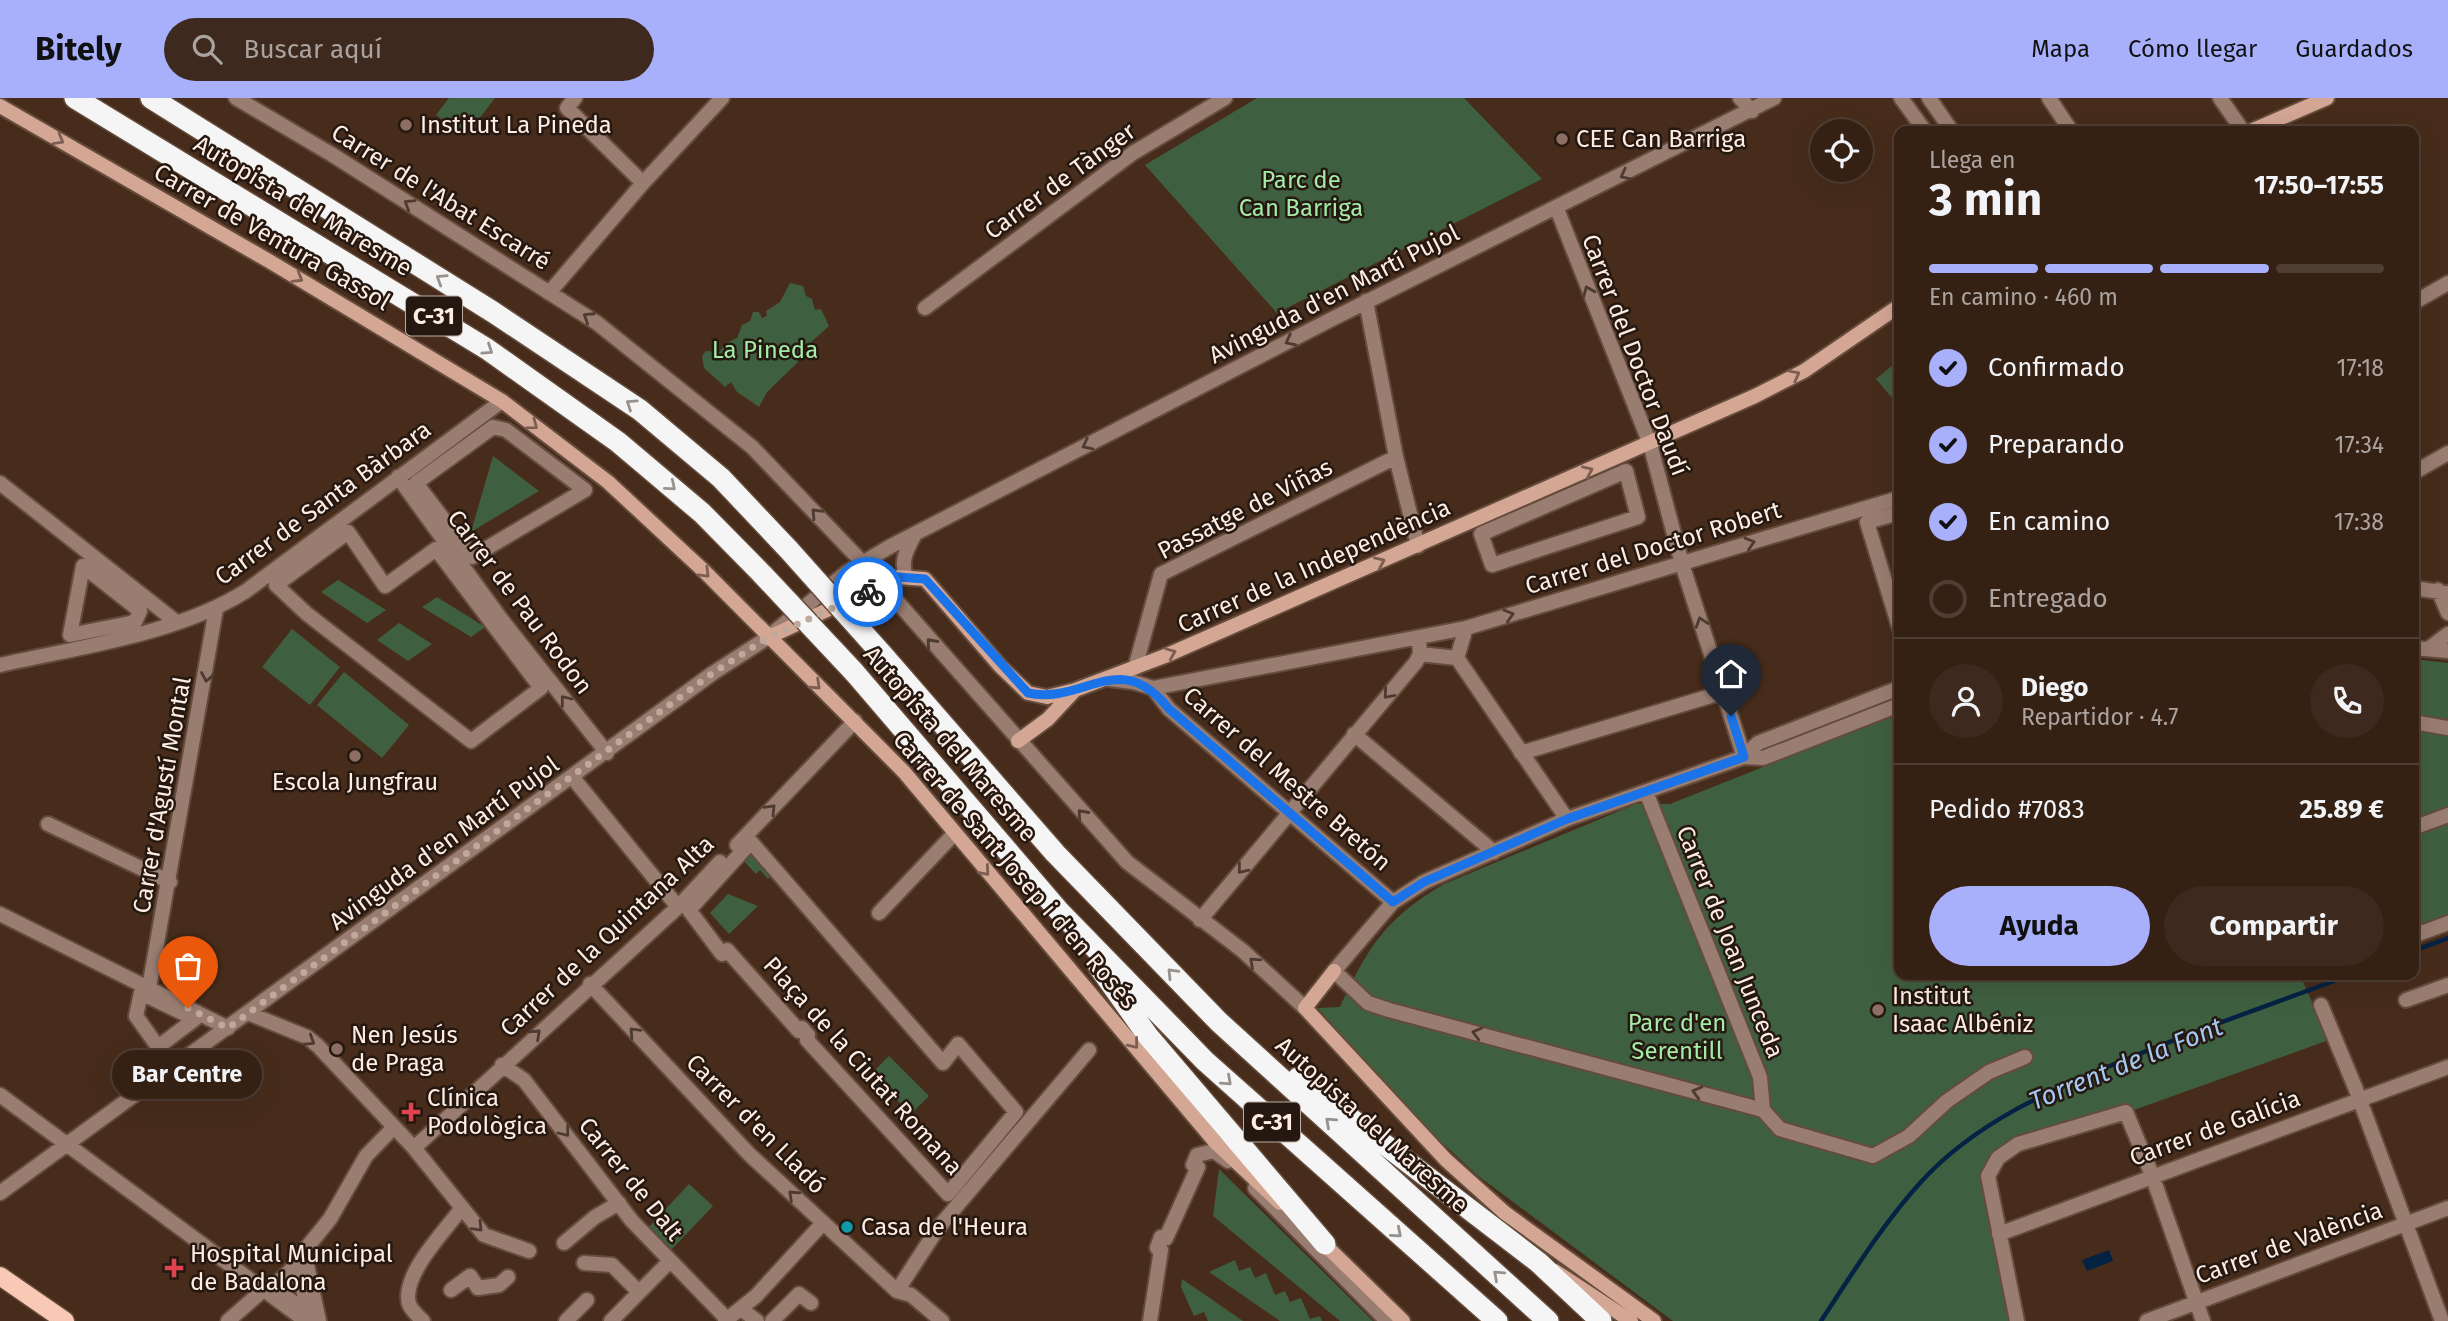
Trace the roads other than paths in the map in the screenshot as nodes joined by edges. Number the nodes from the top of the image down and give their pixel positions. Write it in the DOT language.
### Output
graph roads {
  1 [pos="75,98"];
  2 [pos="151,98"];
  3 [pos="236,98"];
  4 [pos="575,98"];
  5 [pos="722,98"];
  6 [pos="1225,98"];
  7 [pos="1740,98"];
  8 [pos="1774,98"];
  9 [pos="1901,98"];
  10 [pos="1929,98"];
  11 [pos="2049,98"];
  12 [pos="2220,98"];
  13 [pos="2327,98"];
  14 [pos="0,106"];
  15 [pos="1752,111"];
  16 [pos="1921,126"];
  17 [pos="1949,126"];
  18 [pos="2068,126"];
  19 [pos="2240,126"];
  20 [pos="2263,126"];
  21 [pos="643,183"];
  22 [pos="1557,209"];
  23 [pos="2448,283"];
  24 [pos="550,293"];
  25 [pos="2419,300"];
  26 [pos="1366,302"];
  27 [pos="925,308"];
  28 [pos="1894,309"];
  29 [pos="502,401"];
  30 [pos="493,427"];
  31 [pos="1650,444"];
  32 [pos="2448,453"];
  33 [pos="1396,457"];
  34 [pos="2419,470"];
  35 [pos="398,477"];
  36 [pos="0,483"];
  37 [pos="1894,500"];
  38 [pos="1894,514"];
  39 [pos="915,533"];
  40 [pos="1480,534"];
  41 [pos="1418,546"];
  42 [pos="436,549"];
  43 [pos="863,563"];
  44 [pos="1682,564"];
  45 [pos="906,577"];
  46 [pos="881,585"];
  47 [pos="2419,588"];
  48 [pos="2445,588"];
  49 [pos="216,609"];
  50 [pos="1894,611"];
  51 [pos="2448,613"];
  52 [pos="2448,620"];
  53 [pos="175,621"];
  54 [pos="1466,628"];
  55 [pos="2448,634"];
  56 [pos="70,635"];
  57 [pos="767,638"];
  58 [pos="1419,638"];
  59 [pos="2421,648"];
  60 [pos="2448,651"];
  61 [pos="0,653"];
  62 [pos="1420,654"];
  63 [pos="1457,658"];
  64 [pos="6,664"];
  65 [pos="1135,668"];
  66 [pos="1108,679"];
  67 [pos="1153,688"];
  68 [pos="1074,690"];
  69 [pos="1894,690"];
  70 [pos="1724,692"];
  71 [pos="1894,707"];
  72 [pos="855,722"];
  73 [pos="2419,723"];
  74 [pos="2448,728"];
  75 [pos="1354,734"];
  76 [pos="1018,741"];
  77 [pos="607,753"];
  78 [pos="1521,753"];
  79 [pos="1744,757"];
  80 [pos="573,778"];
  81 [pos="1646,792"];
  82 [pos="1289,813"];
  83 [pos="2448,815"];
  84 [pos="1567,819"];
  85 [pos="48,824"];
  86 [pos="2419,826"];
  87 [pos="953,835"];
  88 [pos="1494,852"];
  89 [pos="170,882"];
  90 [pos="1393,902"];
  91 [pos="678,907"];
  92 [pos="1059,911"];
  93 [pos="879,913"];
  94 [pos="0,914"];
  95 [pos="1200,920"];
  96 [pos="2448,923"];
  97 [pos="2419,934"];
  98 [pos="722,954"];
  99 [pos="1334,971"];
  100 [pos="590,985"];
  101 [pos="2448,985"];
  102 [pos="149,988"];
  103 [pos="2406,1000"];
  104 [pos="2321,1005"];
  105 [pos="1304,1008"];
  106 [pos="248,1013"];
  107 [pos="1219,1023"];
  108 [pos="228,1028"];
  109 [pos="1089,1050"];
  110 [pos="2025,1057"];
  111 [pos="502,1065"];
  112 [pos="2448,1067"];
  113 [pos="0,1095"];
  114 [pos="2360,1099"];
  115 [pos="1763,1110"];
  116 [pos="394,1127"];
  117 [pos="1216,1143"];
  118 [pos="69,1144"];
  119 [pos="414,1148"];
  120 [pos="2152,1175"];
  121 [pos="0,1194"];
  122 [pos="620,1203"];
  123 [pos="2448,1208"];
  124 [pos="461,1209"];
  125 [pos="1505,1213"];
  126 [pos="823,1223"];
  127 [pos="2407,1223"];
  128 [pos="1999,1234"];
  129 [pos="564,1243"];
  130 [pos="1325,1244"];
  131 [pos="304,1251"];
  132 [pos="529,1251"];
  133 [pos="670,1262"];
  134 [pos="1538,1262"];
  135 [pos="584,1263"];
  136 [pos="0,1276"];
  137 [pos="509,1277"];
  138 [pos="269,1288"];
  139 [pos="451,1290"];
  140 [pos="638,1291"];
  141 [pos="897,1291"];
  142 [pos="587,1300"];
  143 [pos="2196,1301"];
  144 [pos="811,1303"];
  145 [pos="741,1309"];
  146 [pos="568,1319"];
  147 [pos="611,1320"];
  148 [pos="726,1320"];
  149 [pos="65,1321"];
  150 [pos="228,1321"];
  151 [pos="306,1321"];
  152 [pos="319,1321"];
  153 [pos="423,1321"];
  154 [pos="757,1321"];
  155 [pos="772,1321"];
  156 [pos="942,1321"];
  157 [pos="1143,1321"];
  158 [pos="1150,1321"];
  159 [pos="1387,1321"];
  160 [pos="1403,1321"];
  161 [pos="1497,1321"];
  162 [pos="1548,1321"];
  163 [pos="1601,1321"];
  164 [pos="1631,1321"];
  165 [pos="1654,1321"];
  166 [pos="2017,1321"];
  167 [pos="2147,1321"];
  168 [pos="2203,1321"];
  169 [pos="2442,1321"];
  1 -- 92 [label="highway, Autopista del Maresme / C-31, one-way, bridge"];
  107 -- 2 [label="highway, Autopista del Maresme / C-31, one-way, bridge"];
  24 -- 3 [label="street, Carrer de l'Abat Escarré, one-way"];
  4 -- 21 [label="street"];
  5 -- 21 [label="street"];
  6 -- 27 [label="street, Carrer de Tànger"];
  7 -- 15 [label="street"];
  8 -- 15 [label="street, Avinguda d'en Martí Pujol"];
  9 -- 16 [label="street"];
  10 -- 17 [label="street"];
  11 -- 18 [label="street"];
  12 -- 19 [label="street"];
  13 -- 20 [label="street"];
  14 -- 29 [label="street, Carrer de Ventura Gassol, one-way"];
  15 -- 22 [label="street, Avinguda d'en Martí Pujol, one-way"];
  21 -- 24 [label="street"];
  22 -- 26 [label="street, Avinguda d'en Martí Pujol"];
  31 -- 22 [label="street, Carrer del Doctor Daudí, one-way"];
  23 -- 25 [label="street"];
  43 -- 24 [label="street, Carrer de l'Abat Escarré, one-way"];
  26 -- 33 [label="street"];
  26 -- 39 [label="street, Avinguda d'en Martí Pujol, one-way"];
  31 -- 28 [label="street, Carrer de la Independència, one-way"];
  29 -- 35 [label="street, Carrer de Santa Bàrbara"];
  29 -- 57 [label="street, Carrer de Ventura Gassol, one-way"];
  30 -- 30 [label="street"];
  41 -- 31 [label="street, Carrer de la Independència, one-way"];
  31 -- 44 [label="street, Carrer del Doctor Daudí"];
  32 -- 34 [label="street"];
  33 -- 41 [label="street"];
  33 -- 65 [label="street, Passatge de Viñas"];
  35 -- 49 [label="street, Carrer de Santa Bàrbara"];
  77 -- 35 [label="street, Carrer de Pau Rodon, one-way"];
  36 -- 53 [label="street"];
  44 -- 37 [label="street, Carrer del Doctor Robert, one-way"];
  38 -- 50 [label="street"];
  39 -- 43 [label="street, Avinguda d'en Martí Pujol"];
  39 -- 45 [label="street"];
  40 -- 40 [label="street"];
  65 -- 41 [label="street, Carrer de la Independència, one-way"];
  42 -- 42 [label="street"];
  43 -- 46 [label="street, Carrer de l'Abat Escarré"];
  43 -- 57 [label="street, Avinguda d'en Martí Pujol"];
  54 -- 44 [label="street, Carrer del Doctor Robert, one-way"];
  70 -- 44 [label="street, Carrer del Doctor Daudí, one-way"];
  45 -- 46 [label="street"];
  45 -- 68 [label="street, Carrer de la Independència"];
  46 -- 57 [label="street"];
  76 -- 46 [label="street, Carrer de l'Abat Escarré, one-way"];
  47 -- 48 [label="street"];
  48 -- 51 [label="street"];
  49 -- 53 [label="street, Carrer de Santa Bàrbara"];
  49 -- 89 [label="street, Carrer d'Agustí Montal, one-way"];
  52 -- 55 [label="street"];
  53 -- 64 [label="street, Carrer de Santa Bàrbara"];
  54 -- 58 [label="street, Carrer del Doctor Robert"];
  54 -- 63 [label="street"];
  55 -- 59 [label="street"];
  56 -- 56 [label="street"];
  57 -- 72 [label="street, Carrer de Sant Josep i d'en Rosés, one-way"];
  57 -- 77 [label="street, Avinguda d'en Martí Pujol"];
  58 -- 62 [label="street"];
  58 -- 67 [label="street, Carrer del Doctor Robert"];
  59 -- 60 [label="street"];
  61 -- 64 [label="street"];
  62 -- 63 [label="street"];
  62 -- 75 [label="street, one-way"];
  63 -- 78 [label="street"];
  65 -- 66 [label="street, Carrer de la Independència"];
  66 -- 67 [label="street"];
  66 -- 68 [label="street, Carrer de la Independència"];
  67 -- 82 [label="street, Carrer del Mestre Bretón"];
  68 -- 76 [label="street"];
  69 -- 79 [label="street"];
  70 -- 78 [label="street"];
  70 -- 79 [label="street, Carrer del Doctor Daudí"];
  71 -- 79 [label="street"];
  72 -- 87 [label="street, Carrer de Sant Josep i d'en Rosés"];
  91 -- 72 [label="street, Carrer de la Quintana Alta, one-way"];
  73 -- 74 [label="street"];
  75 -- 82 [label="street"];
  75 -- 88 [label="street"];
  95 -- 76 [label="street, Carrer de l'Abat Escarré, one-way"];
  77 -- 80 [label="street, Avinguda d'en Martí Pujol"];
  78 -- 84 [label="street"];
  79 -- 81 [label="street"];
  80 -- 91 [label="street"];
  80 -- 106 [label="street, Avinguda d'en Martí Pujol"];
  81 -- 84 [label="street"];
  81 -- 115 [label="street, Carrer de Joan Junceda"];
  82 -- 90 [label="street, Carrer del Mestre Bretón"];
  82 -- 95 [label="street, one-way"];
  83 -- 86 [label="street"];
  84 -- 88 [label="street"];
  85 -- 89 [label="street"];
  87 -- 93 [label="street"];
  87 -- 117 [label="street, Carrer de Sant Josep i d'en Rosés, one-way"];
  88 -- 90 [label="street"];
  89 -- 102 [label="street, Carrer d'Agustí Montal"];
  90 -- 99 [label="street"];
  91 -- 100 [label="street, Carrer de la Quintana Alta"];
  92 -- 130 [label="highway"];
  92 -- 161 [label="highway, Autopista del Maresme / C-31, one-way"];
  94 -- 102 [label="street"];
  105 -- 95 [label="street, Carrer de l'Abat Escarré, one-way"];
  96 -- 97 [label="street"];
  98 -- 98 [label="street, Plaça de la Ciutat Romana"];
  99 -- 105 [label="street"];
  115 -- 99 [label="street, one-way"];
  111 -- 100 [label="street, Carrer de la Quintana Alta, one-way"];
  126 -- 100 [label="street, Carrer d'en Lladó, one-way"];
  101 -- 103 [label="street"];
  102 -- 108 [label="street"];
  104 -- 114 [label="street"];
  105 -- 125 [label="street"];
  106 -- 108 [label="street, Avinguda d'en Martí Pujol"];
  106 -- 116 [label="street, one-way"];
  107 -- 134 [label="highway"];
  162 -- 107 [label="highway, Autopista del Maresme / C-31, one-way"];
  108 -- 118 [label="street, Avinguda d'en Martí Pujol"];
  109 -- 141 [label="street"];
  110 -- 115 [label="street"];
  111 -- 119 [label="street, Carrer de la Quintana Alta"];
  111 -- 122 [label="street, Carrer de Dalt, one-way"];
  112 -- 114 [label="street, Carrer de Galícia"];
  113 -- 118 [label="street"];
  114 -- 120 [label="street, Carrer de Galícia"];
  114 -- 127 [label="street"];
  116 -- 119 [label="street"];
  116 -- 131 [label="street"];
  117 -- 130 [label="street, Carrer de Sant Josep i d'en Rosés"];
  117 -- 157 [label="street"];
  118 -- 121 [label="street, Avinguda d'en Martí Pujol"];
  118 -- 138 [label="street"];
  119 -- 124 [label="street"];
  120 -- 128 [label="street, Carrer de Galícia"];
  120 -- 128 [label="street"];
  120 -- 143 [label="street"];
  122 -- 129 [label="street"];
  122 -- 133 [label="street, Carrer de Dalt"];
  123 -- 127 [label="street, Carrer de València"];
  124 -- 132 [label="street, one-way"];
  124 -- 153 [label="street"];
  125 -- 134 [label="street"];
  125 -- 165 [label="street"];
  126 -- 141 [label="street, Carrer d'en Lladó"];
  126 -- 145 [label="street"];
  127 -- 143 [label="street, Carrer de València"];
  127 -- 169 [label="street"];
  128 -- 166 [label="street"];
  130 -- 160 [label="street, Carrer de Sant Josep i d'en Rosés"];
  131 -- 138 [label="street"];
  131 -- 152 [label="street"];
  133 -- 140 [label="street"];
  133 -- 148 [label="street, Carrer de Dalt"];
  134 -- 163 [label="highway"];
  134 -- 164 [label="street"];
  135 -- 140 [label="street"];
  136 -- 149 [label="main road"];
  137 -- 139 [label="street"];
  138 -- 150 [label="street"];
  138 -- 151 [label="street"];
  140 -- 147 [label="street"];
  141 -- 156 [label="street, Carrer d'en Lladó"];
  142 -- 146 [label="street"];
  143 -- 167 [label="street, Carrer de València"];
  143 -- 168 [label="street"];
  144 -- 155 [label="street"];
  145 -- 148 [label="street"];
  145 -- 154 [label="street"];
  158 -- 159 [label="street"];
}
